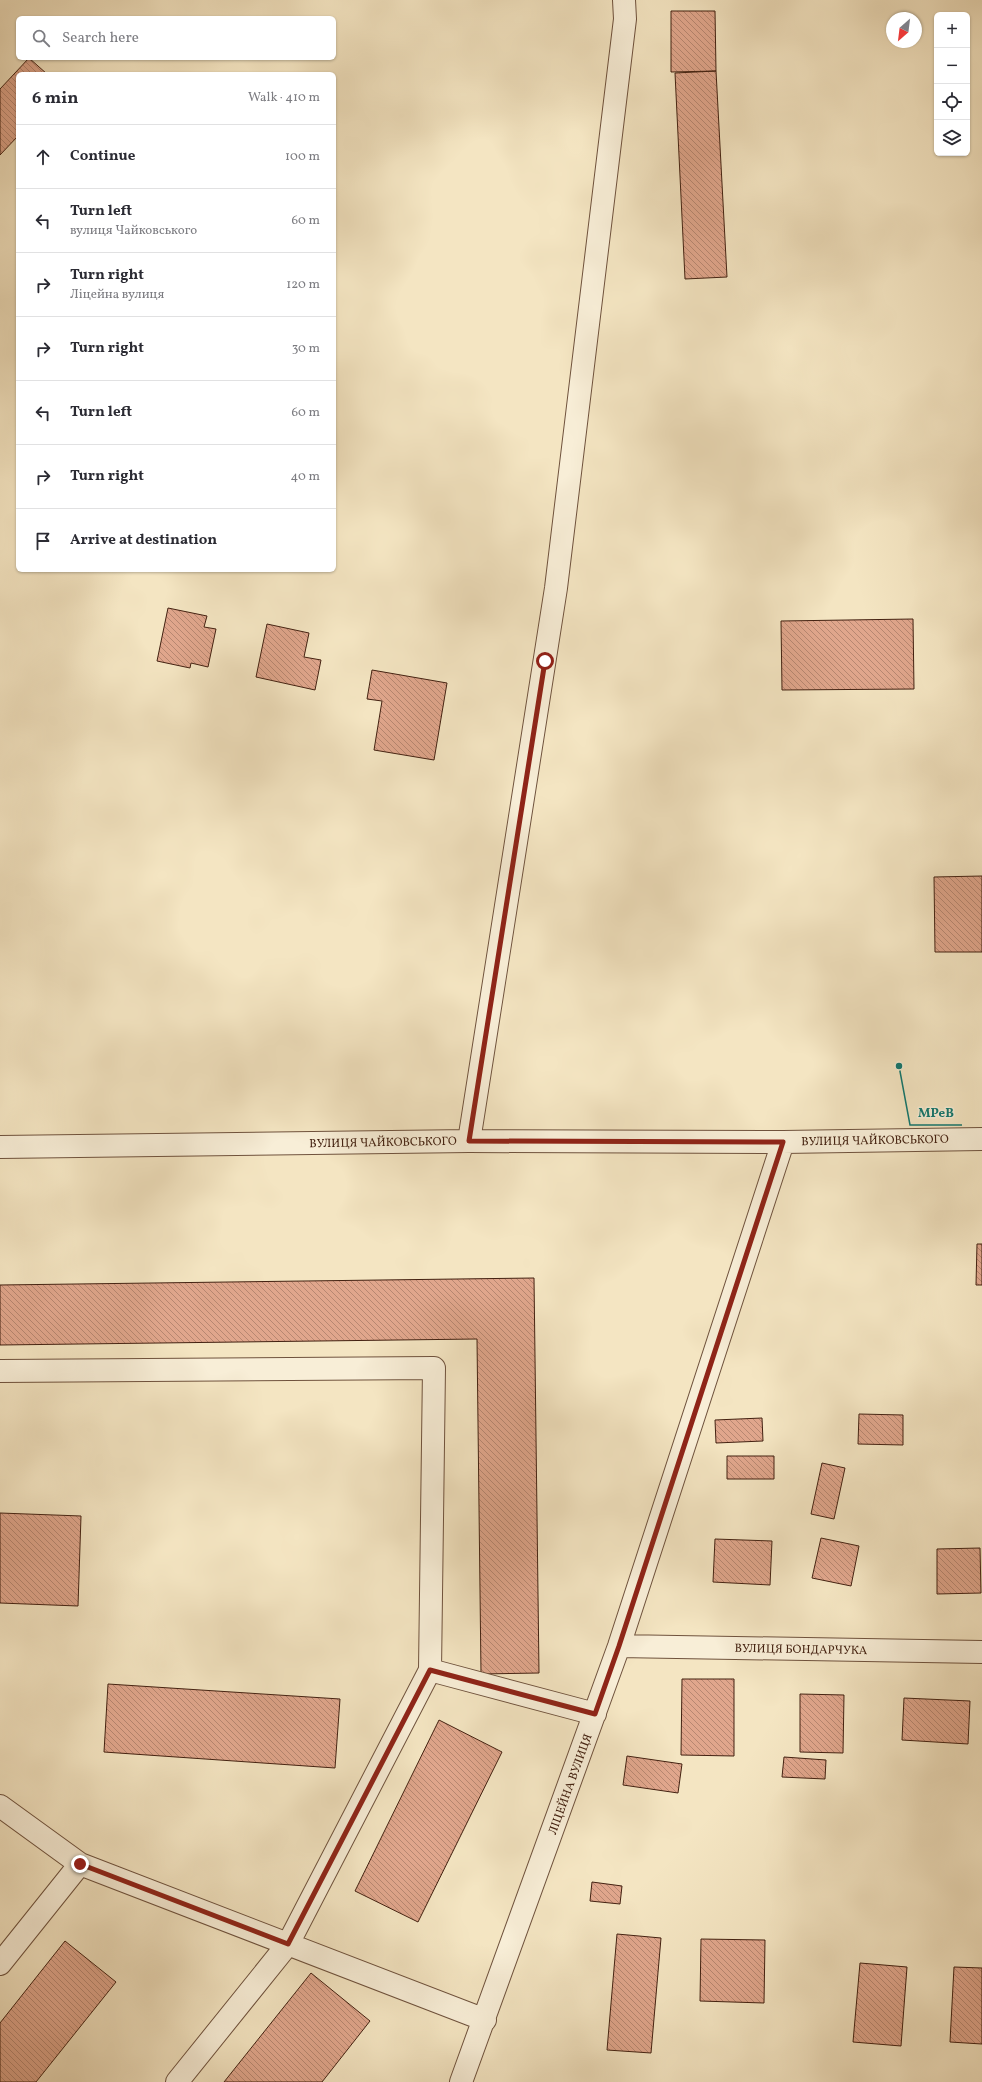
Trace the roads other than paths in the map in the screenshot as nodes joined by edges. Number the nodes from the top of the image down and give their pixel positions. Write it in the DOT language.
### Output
graph roads {
  1 [pos="624,0"];
  2 [pos="982,1139"];
  3 [pos="469,1141"];
  4 [pos="783,1142"];
  5 [pos="0,1148"];
  6 [pos="0,1371"];
  7 [pos="619,1646"];
  8 [pos="982,1652"];
  9 [pos="430,1670"];
  10 [pos="595,1714"];
  11 [pos="0,1806"];
  12 [pos="80,1864"];
  13 [pos="288,1944"];
  14 [pos="0,1964"];
  15 [pos="485,2020"];
  16 [pos="177,2082"];
  17 [pos="461,2082"];
  1 -- 3 [label="street"];
  2 -- 4 [label="street, ВУЛИЦЯ ЧАЙКОВСЬКОГО"];
  3 -- 4 [label="street, ВУЛИЦЯ ЧАЙКОВСЬКОГО"];
  3 -- 5 [label="street, ВУЛИЦЯ ЧАЙКОВСЬКОГО"];
  4 -- 7 [label="street, ЛІЦЕЙНА ВУЛИЦЯ"];
  6 -- 9 [label="street"];
  7 -- 8 [label="street, ВУЛИЦЯ БОНДАРЧУКА"];
  7 -- 10 [label="street, ЛІЦЕЙНА ВУЛИЦЯ"];
  9 -- 10 [label="street"];
  9 -- 13 [label="street"];
  10 -- 15 [label="street, ЛІЦЕЙНА ВУЛИЦЯ"];
  11 -- 12 [label="street"];
  12 -- 13 [label="street"];
  12 -- 14 [label="street"];
  13 -- 15 [label="street"];
  13 -- 16 [label="street"];
  15 -- 17 [label="street, ЛІЦЕЙНА ВУЛИЦЯ"];
}
